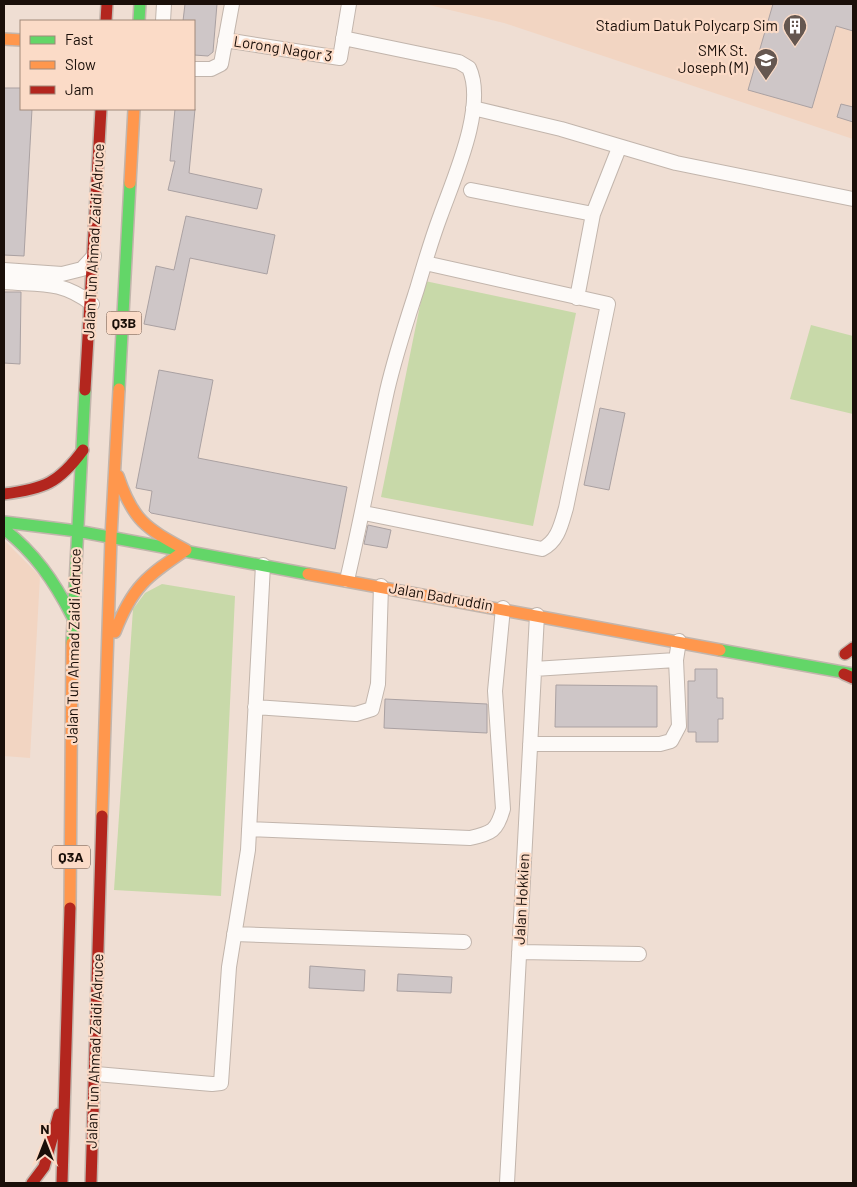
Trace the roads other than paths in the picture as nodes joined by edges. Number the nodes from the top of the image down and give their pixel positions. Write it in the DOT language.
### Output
graph roads {
  1 [pos="140,4"];
  2 [pos="164,4"];
  3 [pos="232,4"];
  4 [pos="349,4"];
  5 [pos="106,12"];
  6 [pos="95,20"];
  7 [pos="139,20"];
  8 [pos="163,20"];
  9 [pos="343,38"];
  10 [pos="4,39"];
  11 [pos="20,40"];
  12 [pos="225,40"];
  13 [pos="195,69"];
  14 [pos="473,108"];
  15 [pos="101,110"];
  16 [pos="134,110"];
  17 [pos="619,148"];
  18 [pos="471,190"];
  19 [pos="853,199"];
  20 [pos="593,214"];
  21 [pos="94,256"];
  22 [pos="425,263"];
  23 [pos="4,270"];
  24 [pos="4,282"];
  25 [pos="577,298"];
  26 [pos="92,304"];
  27 [pos="83,450"];
  28 [pos="114,463"];
  29 [pos="4,494"];
  30 [pos="364,513"];
  31 [pos="4,522"];
  32 [pos="4,529"];
  33 [pos="77,530"];
  34 [pos="110,537"];
  35 [pos="186,550"];
  36 [pos="263,564"];
  37 [pos="347,580"];
  38 [pos="381,586"];
  39 [pos="503,608"];
  40 [pos="537,615"];
  41 [pos="72,616"];
  42 [pos="679,641"];
  43 [pos="108,650"];
  44 [pos="843,653"];
  45 [pos="772,658"];
  46 [pos="676,660"];
  47 [pos="534,669"];
  48 [pos="850,675"];
  49 [pos="254,707"];
  50 [pos="530,744"];
  51 [pos="249,829"];
  52 [pos="234,934"];
  53 [pos="464,942"];
  54 [pos="519,952"];
  55 [pos="639,954"];
  56 [pos="96,1074"];
  57 [pos="65,1092"];
  58 [pos="32,1183"];
  59 [pos="62,1183"];
  60 [pos="91,1183"];
  61 [pos="506,1183"];
  1 -- 7 [label="main road"];
  2 -- 8 [label="street"];
  3 -- 12 [label="street"];
  4 -- 9 [label="street"];
  5 -- 6 [label="main road"];
  9 -- 12 [label="street, Lorong Nagor 3"];
  9 -- 14 [label="street"];
  10 -- 11 [label="main road"];
  12 -- 13 [label="street"];
  14 -- 17 [label="street"];
  14 -- 22 [label="street"];
  15 -- 21 [label="main road, Jalan Tun Ahmad Zaidi Adruce / Q3A"];
  16 -- 28 [label="main road, Jalan Tun Ahmad Zaidi Adruce / Q3B"];
  17 -- 19 [label="street"];
  17 -- 20 [label="street"];
  18 -- 20 [label="street"];
  20 -- 25 [label="street"];
  21 -- 23 [label="street"];
  21 -- 26 [label="main road, Jalan Tun Ahmad Zaidi Adruce / Q3A"];
  22 -- 25 [label="street"];
  22 -- 30 [label="street"];
  24 -- 26 [label="street"];
  25 -- 30 [label="street"];
  26 -- 27 [label="main road, Jalan Tun Ahmad Zaidi Adruce / Q3A"];
  27 -- 29 [label="main road"];
  27 -- 33 [label="main road, Jalan Tun Ahmad Zaidi Adruce / Q3A"];
  28 -- 34 [label="main road, Jalan Tun Ahmad Zaidi Adruce / Q3B"];
  28 -- 35 [label="main road"];
  30 -- 37 [label="street"];
  31 -- 33 [label="main road, Jalan Badruddin"];
  32 -- 41 [label="main road"];
  33 -- 34 [label="main road, Jalan Badruddin"];
  33 -- 41 [label="main road, Jalan Tun Ahmad Zaidi Adruce / Q3A"];
  34 -- 35 [label="main road, Jalan Badruddin"];
  34 -- 43 [label="main road, Jalan Tun Ahmad Zaidi Adruce / Q3B"];
  35 -- 36 [label="main road, Jalan Badruddin"];
  35 -- 43 [label="main road"];
  36 -- 37 [label="main road, Jalan Badruddin"];
  36 -- 49 [label="street"];
  37 -- 38 [label="main road, Jalan Badruddin"];
  38 -- 39 [label="main road, Jalan Badruddin"];
  38 -- 49 [label="street"];
  39 -- 40 [label="main road, Jalan Badruddin"];
  39 -- 51 [label="street"];
  40 -- 42 [label="main road, Jalan Badruddin"];
  40 -- 47 [label="street, Jalan Hokkien"];
  41 -- 57 [label="main road, Jalan Tun Ahmad Zaidi Adruce / Q3A"];
  42 -- 45 [label="main road, Jalan Badruddin"];
  42 -- 46 [label="street"];
  43 -- 56 [label="main road, Jalan Tun Ahmad Zaidi Adruce / Q3B"];
  44 -- 45 [label="main road, Jalan Badruddin"];
  45 -- 48 [label="main road, Jalan Badruddin"];
  46 -- 47 [label="street"];
  46 -- 50 [label="street"];
  47 -- 50 [label="street, Jalan Hokkien"];
  49 -- 51 [label="street"];
  50 -- 54 [label="street, Jalan Hokkien"];
  51 -- 52 [label="street"];
  52 -- 53 [label="street"];
  52 -- 56 [label="street"];
  54 -- 55 [label="street"];
  54 -- 61 [label="street, Jalan Hokkien"];
  56 -- 60 [label="main road, Jalan Tun Ahmad Zaidi Adruce / Q3B"];
  57 -- 58 [label="main road"];
  57 -- 59 [label="main road, Jalan Tun Ahmad Zaidi Adruce / Q3A"];
}
